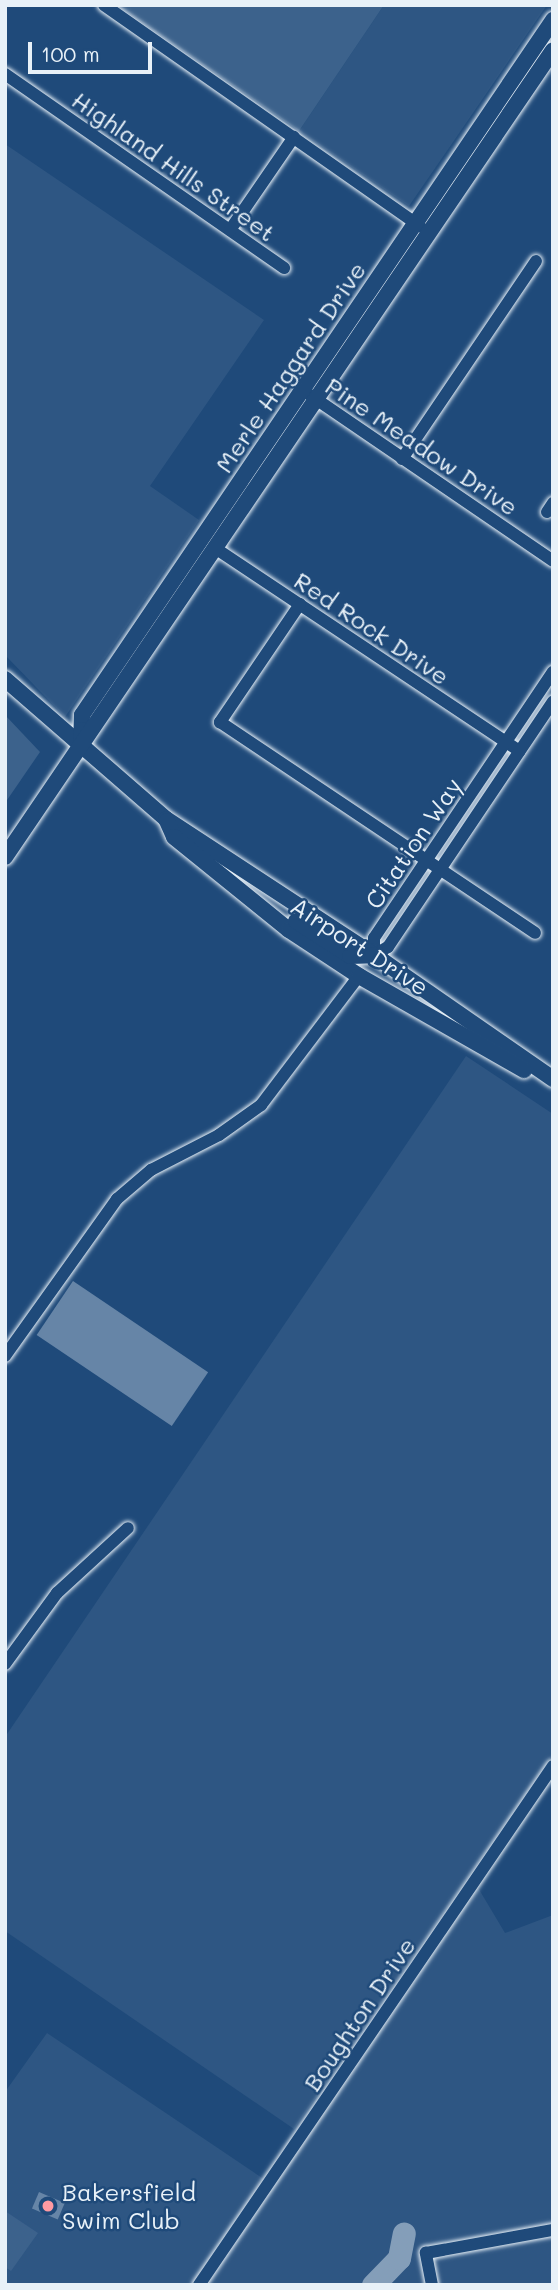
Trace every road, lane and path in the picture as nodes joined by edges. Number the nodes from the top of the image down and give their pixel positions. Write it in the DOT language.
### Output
graph roads {
  1 [pos="104,5"];
  2 [pos="553,20"];
  3 [pos="553,50"];
  4 [pos="5,74"];
  5 [pos="294,137"];
  6 [pos="415,222"];
  7 [pos="230,230"];
  8 [pos="429,232"];
  9 [pos="536,261"];
  10 [pos="284,268"];
  11 [pos="309,394"];
  12 [pos="402,459"];
  13 [pos="215,548"];
  14 [pos="553,561"];
  15 [pos="300,604"];
  16 [pos="553,672"];
  17 [pos="5,679"];
  18 [pos="553,701"];
  19 [pos="506,742"];
  20 [pos="81,744"];
  21 [pos="519,751"];
  22 [pos="166,819"];
  23 [pos="5,857"];
  24 [pos="427,860"];
  25 [pos="440,869"];
  26 [pos="276,919"];
  27 [pos="535,933"];
  28 [pos="374,955"];
  29 [pos="359,976"];
  30 [pos="461,1015"];
  31 [pos="553,1081"];
  32 [pos="5,1356"];
  33 [pos="128,1528"];
  34 [pos="5,1664"];
  35 [pos="553,1766"];
  36 [pos="553,2230"];
  37 [pos="199,2285"];
  38 [pos="432,2285"];
  1 -- 5 [label="street"];
  2 -- 6 [label="main road, Merle Haggard Drive"];
  3 -- 8 [label="main road, Merle Haggard Drive"];
  4 -- 7 [label="street, Highland Hills Street"];
  5 -- 6 [label="street"];
  5 -- 7 [label="street"];
  6 -- 8 [label="street"];
  6 -- 11 [label="main road, Merle Haggard Drive"];
  7 -- 10 [label="street, Highland Hills Street"];
  8 -- 11 [label="main road, Merle Haggard Drive"];
  9 -- 12 [label="street"];
  11 -- 12 [label="street, Pine Meadow Drive"];
  11 -- 13 [label="main road, Merle Haggard Drive"];
  11 -- 20 [label="main road, Merle Haggard Drive"];
  12 -- 14 [label="street, Pine Meadow Drive"];
  13 -- 15 [label="street, Red Rock Drive"];
  13 -- 20 [label="main road, Merle Haggard Drive"];
  15 -- 19 [label="street, Red Rock Drive"];
  15 -- 24 [label="street"];
  16 -- 19 [label="street, Citation Way"];
  17 -- 20 [label="main road, Airport Drive"];
  18 -- 21 [label="street, Citation Way"];
  19 -- 21 [label="street, Red Rock Drive"];
  19 -- 24 [label="street, Citation Way"];
  20 -- 22 [label="main road, Airport Drive"];
  20 -- 23 [label="main road, Merle Haggard Drive"];
  21 -- 25 [label="street, Citation Way"];
  22 -- 26 [label="main road, Airport Drive"];
  22 -- 28 [label="main road, Airport Drive"];
  24 -- 25 [label="street"];
  24 -- 28 [label="street, Citation Way"];
  25 -- 27 [label="street"];
  25 -- 28 [label="street, Citation Way"];
  26 -- 28 [label="main road"];
  26 -- 29 [label="main road, Airport Drive"];
  28 -- 30 [label="main road, Airport Drive"];
  29 -- 30 [label="main road"];
  29 -- 31 [label="main road, Airport Drive"];
  29 -- 32 [label="street"];
  30 -- 31 [label="main road, Airport Drive"];
  33 -- 34 [label="street"];
  35 -- 37 [label="street, Boughton Drive"];
  36 -- 38 [label="street"];
}
